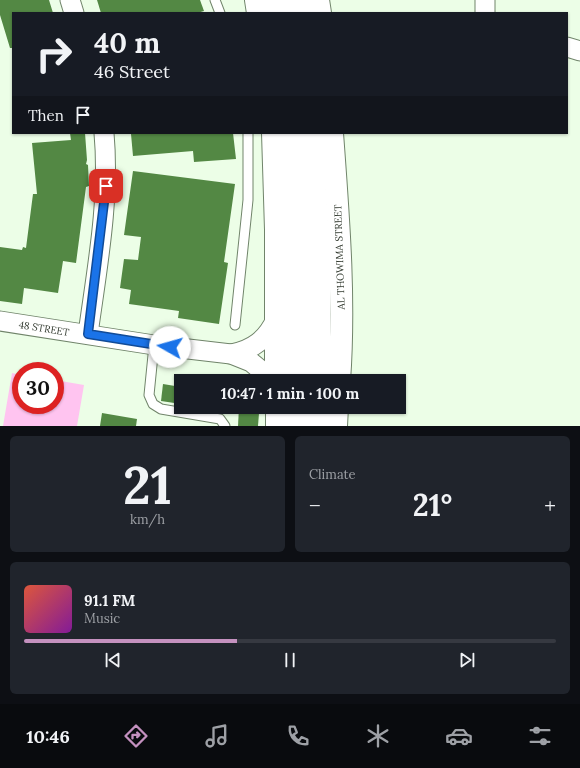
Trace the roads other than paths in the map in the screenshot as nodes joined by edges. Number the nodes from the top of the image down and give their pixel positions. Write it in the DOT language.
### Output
graph roads {
  1 [pos="70,0"];
  2 [pos="226,0"];
  3 [pos="256,0"];
  4 [pos="276,0"];
  5 [pos="298,0"];
  6 [pos="485,0"];
  7 [pos="216,1"];
  8 [pos="316,10"];
  9 [pos="74,12"];
  10 [pos="220,12"];
  11 [pos="258,12"];
  12 [pos="278,12"];
  13 [pos="485,12"];
  14 [pos="568,47"];
  15 [pos="580,51"];
  16 [pos="104,134"];
  17 [pos="248,134"];
  18 [pos="273,134"];
  19 [pos="290,134"];
  20 [pos="312,134"];
  21 [pos="332,134"];
  22 [pos="276,319"];
  23 [pos="0,321"];
  24 [pos="236,325"];
  25 [pos="88,334"];
  26 [pos="154,345"];
  27 [pos="231,354"];
  28 [pos="309,371"];
  29 [pos="266,374"];
  30 [pos="275,374"];
  31 [pos="340,374"];
  32 [pos="277,414"];
  33 [pos="297,414"];
  34 [pos="318,414"];
  35 [pos="337,414"];
  36 [pos="225,426"];
  37 [pos="277,426"];
  38 [pos="297,426"];
  39 [pos="318,426"];
  40 [pos="336,426"];
  1 -- 9 [label="street"];
  2 -- 7 [label="lane"];
  3 -- 11 [label="street"];
  4 -- 12 [label="street"];
  5 -- 8 [label="street"];
  6 -- 13 [label="street"];
  7 -- 10 [label="lane"];
  14 -- 15 [label="street"];
  16 -- 25 [label="street"];
  17 -- 24 [label="lane"];
  18 -- 22 [label="street"];
  19 -- 28 [label="street"];
  20 -- 28 [label="street"];
  21 -- 31 [label="street, AL THOWIMA STREET"];
  22 -- 27 [label="street, 48 STREET"];
  22 -- 30 [label="street"];
  23 -- 25 [label="street, 48 STREET"];
  25 -- 26 [label="street, 48 STREET"];
  26 -- 27 [label="street, 48 STREET"];
  26 -- 36 [label="lane"];
  27 -- 29 [label="street, 48 STREET"];
  32 -- 37 [label="street"];
  33 -- 38 [label="street"];
  34 -- 39 [label="street"];
  35 -- 40 [label="street"];
}
